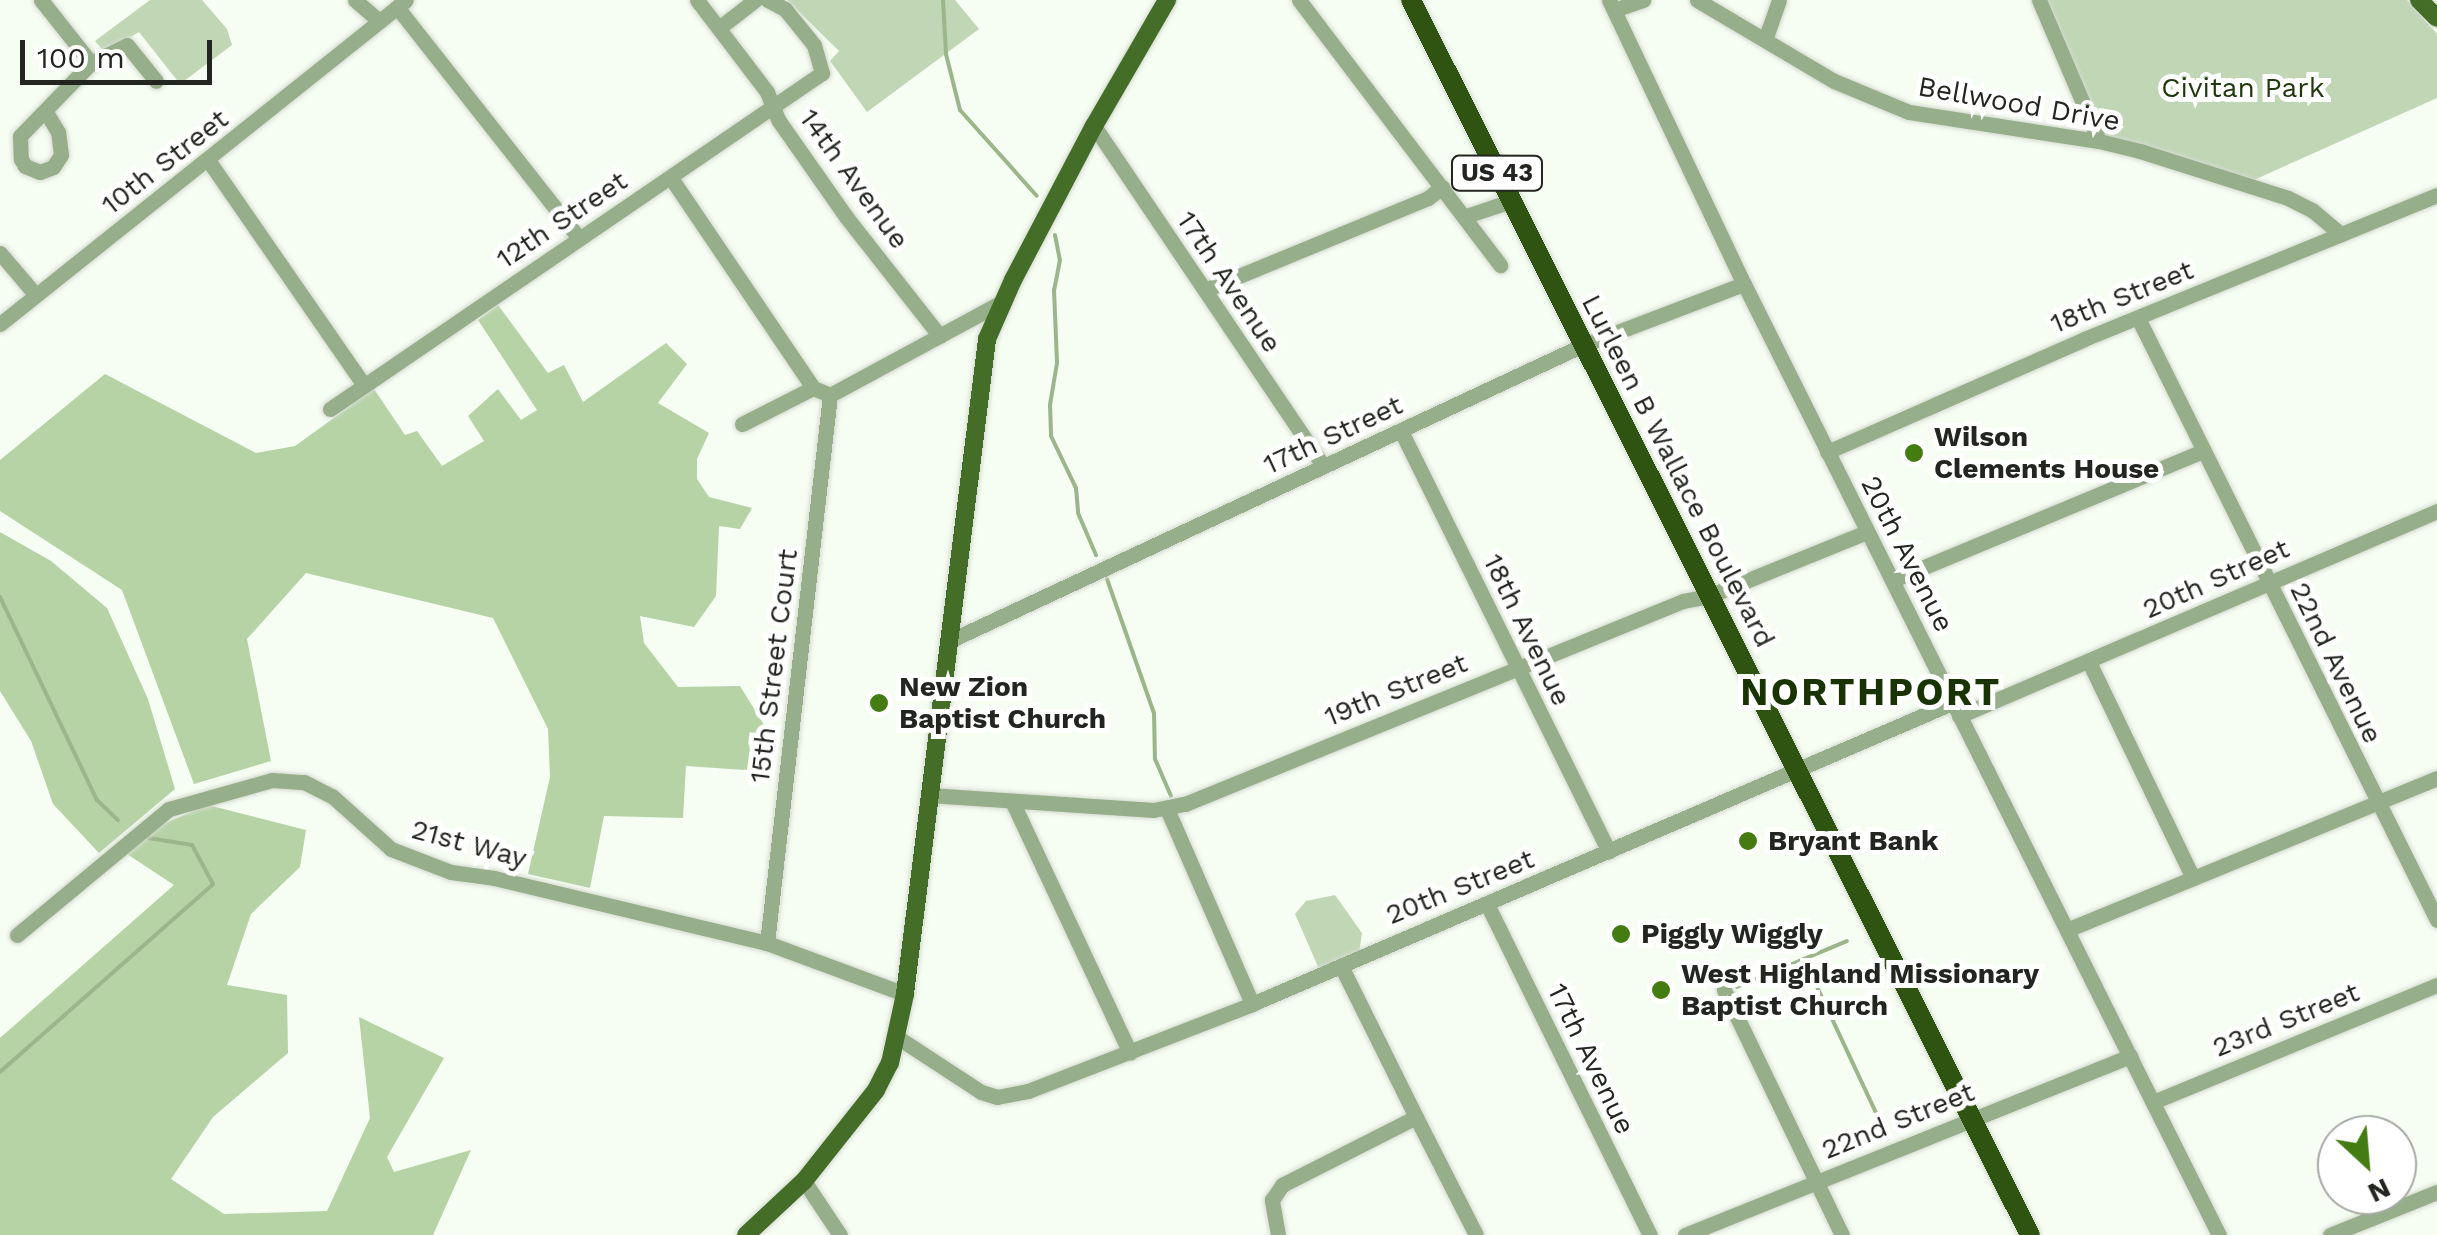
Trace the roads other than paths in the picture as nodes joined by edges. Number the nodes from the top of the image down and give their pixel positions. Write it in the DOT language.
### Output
graph roads {
  1 [pos="42,0"];
  2 [pos="355,0"];
  3 [pos="697,0"];
  4 [pos="756,0"];
  5 [pos="768,0"];
  6 [pos="1167,0"];
  7 [pos="1299,0"];
  8 [pos="1412,0"];
  9 [pos="1643,0"];
  10 [pos="1698,0"];
  11 [pos="1779,0"];
  12 [pos="2038,0"];
  13 [pos="2419,0"];
  14 [pos="401,4"];
  15 [pos="1611,5"];
  16 [pos="2437,18"];
  17 [pos="379,22"];
  18 [pos="718,28"];
  19 [pos="1765,40"];
  20 [pos="91,63"];
  21 [pos="156,82"];
  22 [pos="774,108"];
  23 [pos="46,112"];
  24 [pos="1094,126"];
  25 [pos="2099,141"];
  26 [pos="208,160"];
  27 [pos="671,178"];
  28 [pos="1442,187"];
  29 [pos="2437,194"];
  30 [pos="1512,201"];
  31 [pos="1466,216"];
  32 [pos="2341,234"];
  33 [pos="578,238"];
  34 [pos="0,253"];
  35 [pos="1500,265"];
  36 [pos="1744,284"];
  37 [pos="1205,290"];
  38 [pos="35,294"];
  39 [pos="1002,302"];
  40 [pos="2138,318"];
  41 [pos="0,324"];
  42 [pos="940,336"];
  43 [pos="1584,345"];
  44 [pos="363,384"];
  45 [pos="813,388"];
  46 [pos="830,394"];
  47 [pos="330,409"];
  48 [pos="742,424"];
  49 [pos="1401,431"];
  50 [pos="1827,452"];
  51 [pos="2203,452"];
  52 [pos="1323,466"];
  53 [pos="2437,511"];
  54 [pos="1867,532"];
  55 [pos="1894,580"];
  56 [pos="2270,583"];
  57 [pos="1709,596"];
  58 [pos="947,642"];
  59 [pos="2089,662"];
  60 [pos="1518,667"];
  61 [pos="1956,710"];
  62 [pos="1798,771"];
  63 [pos="2437,778"];
  64 [pos="929,795"];
  65 [pos="1012,801"];
  66 [pos="2376,803"];
  67 [pos="1167,809"];
  68 [pos="1608,852"];
  69 [pos="2193,878"];
  70 [pos="1487,904"];
  71 [pos="2437,920"];
  72 [pos="2068,929"];
  73 [pos="17,935"];
  74 [pos="767,943"];
  75 [pos="1341,966"];
  76 [pos="2437,984"];
  77 [pos="1724,990"];
  78 [pos="905,994"];
  79 [pos="1252,1004"];
  80 [pos="897,1038"];
  81 [pos="1130,1053"];
  82 [pos="2130,1056"];
  83 [pos="2153,1102"];
  84 [pos="1416,1117"];
  85 [pos="1972,1118"];
  86 [pos="804,1181"];
  87 [pos="1814,1181"];
  88 [pos="2436,1196"];
  89 [pos="746,1235"];
  90 [pos="840,1235"];
  91 [pos="1278,1235"];
  92 [pos="1476,1235"];
  93 [pos="1650,1235"];
  94 [pos="1685,1235"];
  95 [pos="1842,1235"];
  96 [pos="2030,1235"];
  97 [pos="2219,1235"];
  98 [pos="2330,1235"];
  1 -- 20 [label="street"];
  2 -- 17 [label="street"];
  3 -- 18 [label="street, 14th Avenue"];
  4 -- 18 [label="street"];
  5 -- 22 [label="street, 12th Street"];
  6 -- 24 [label="main road"];
  7 -- 28 [label="street"];
  8 -- 30 [label="highway, Lurleen B Wallace Boulevard / US 43"];
  9 -- 15 [label="street"];
  10 -- 19 [label="street, Bellwood Drive"];
  11 -- 19 [label="street"];
  12 -- 25 [label="street"];
  13 -- 16 [label="main road"];
  14 -- 17 [label="street, 10th Street"];
  14 -- 33 [label="street"];
  15 -- 36 [label="street, 20th Avenue"];
  17 -- 26 [label="street, 10th Street"];
  18 -- 22 [label="street, 14th Avenue"];
  19 -- 25 [label="street, Bellwood Drive"];
  20 -- 21 [label="street"];
  20 -- 23 [label="street"];
  22 -- 27 [label="street, 12th Street"];
  22 -- 42 [label="street, 14th Avenue"];
  24 -- 37 [label="street, 17th Avenue"];
  24 -- 39 [label="main road"];
  25 -- 32 [label="street, Bellwood Drive"];
  26 -- 38 [label="street, 10th Street"];
  26 -- 44 [label="street"];
  27 -- 33 [label="street, 12th Street"];
  27 -- 45 [label="street"];
  28 -- 31 [label="street"];
  28 -- 37 [label="street"];
  29 -- 32 [label="street, 18th Street"];
  30 -- 31 [label="street"];
  30 -- 43 [label="highway, Lurleen B Wallace Boulevard / US 43"];
  31 -- 35 [label="street"];
  32 -- 40 [label="street, 18th Street"];
  33 -- 44 [label="street, 12th Street"];
  34 -- 38 [label="street"];
  36 -- 43 [label="street, 17th Street"];
  36 -- 50 [label="street, 20th Avenue"];
  37 -- 52 [label="street, 17th Avenue"];
  38 -- 41 [label="street, 10th Street"];
  39 -- 42 [label="street"];
  39 -- 58 [label="main road"];
  40 -- 50 [label="street, 18th Street"];
  40 -- 51 [label="street, 22nd Avenue"];
  42 -- 46 [label="street"];
  43 -- 49 [label="street, 17th Street"];
  43 -- 57 [label="highway, Lurleen B Wallace Boulevard / US 43"];
  44 -- 47 [label="street, 12th Street"];
  45 -- 46 [label="street"];
  45 -- 48 [label="street"];
  46 -- 74 [label="street, 15th Street Court"];
  49 -- 52 [label="street, 17th Street"];
  49 -- 60 [label="street, 18th Avenue"];
  50 -- 54 [label="street, 20th Avenue"];
  51 -- 55 [label="street"];
  51 -- 56 [label="street, 22nd Avenue"];
  52 -- 58 [label="street, 17th Street"];
  53 -- 56 [label="street, 20th Street"];
  54 -- 55 [label="street, 20th Avenue"];
  54 -- 57 [label="street, 19th Street"];
  55 -- 61 [label="street, 20th Avenue"];
  56 -- 59 [label="street, 20th Street"];
  56 -- 66 [label="street, 22nd Avenue"];
  57 -- 60 [label="street, 19th Street"];
  57 -- 62 [label="highway, Lurleen B Wallace Boulevard / US 43"];
  58 -- 64 [label="main road"];
  59 -- 61 [label="street, 20th Street"];
  59 -- 69 [label="street"];
  60 -- 67 [label="street, 19th Street"];
  60 -- 68 [label="street, 18th Avenue"];
  61 -- 62 [label="street, 20th Street"];
  61 -- 72 [label="street, 20th Avenue"];
  62 -- 68 [label="street, 20th Street"];
  62 -- 85 [label="highway, Lurleen B Wallace Boulevard / US 43"];
  63 -- 66 [label="street"];
  64 -- 65 [label="street, 19th Street"];
  64 -- 78 [label="main road"];
  65 -- 67 [label="street, 19th Street"];
  65 -- 81 [label="street"];
  66 -- 69 [label="street"];
  66 -- 71 [label="street, 22nd Avenue"];
  67 -- 79 [label="street"];
  68 -- 70 [label="street, 20th Street"];
  69 -- 72 [label="street"];
  70 -- 75 [label="street, 20th Street"];
  70 -- 93 [label="street, 17th Avenue"];
  72 -- 82 [label="street, 20th Avenue"];
  73 -- 74 [label="street, 21st Way"];
  74 -- 78 [label="street, 21st Way"];
  75 -- 79 [label="street, 20th Street"];
  75 -- 84 [label="street"];
  76 -- 83 [label="street, 23rd Street"];
  77 -- 87 [label="street"];
  78 -- 80 [label="main road"];
  79 -- 81 [label="street, 20th Street"];
  80 -- 81 [label="street, 20th Street"];
  80 -- 86 [label="main road"];
  82 -- 83 [label="street, 20th Avenue"];
  82 -- 85 [label="street, 22nd Street"];
  83 -- 97 [label="street, 20th Avenue"];
  84 -- 91 [label="street"];
  84 -- 92 [label="street"];
  85 -- 87 [label="street, 22nd Street"];
  85 -- 96 [label="highway, Lurleen B Wallace Boulevard / US 43"];
  86 -- 89 [label="main road"];
  86 -- 90 [label="street"];
  87 -- 94 [label="street, 22nd Street"];
  87 -- 95 [label="street"];
  88 -- 98 [label="street"];
}
